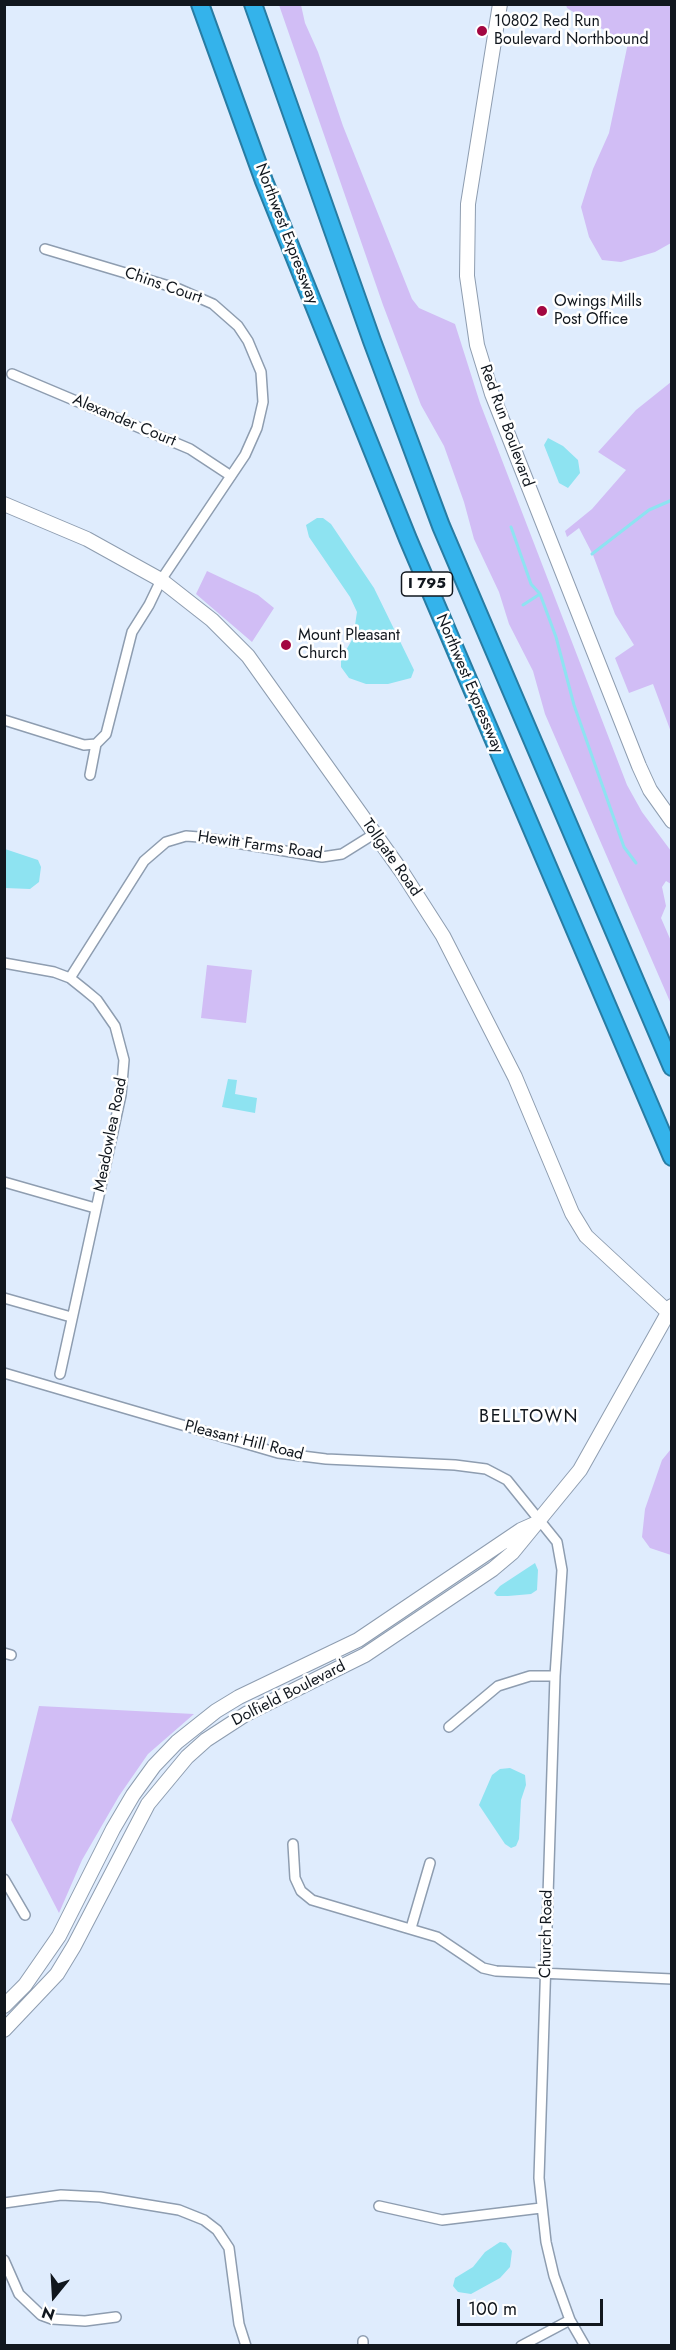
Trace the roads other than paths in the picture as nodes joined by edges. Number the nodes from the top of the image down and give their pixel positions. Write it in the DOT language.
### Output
graph roads {
  1 [pos="200,4"];
  2 [pos="254,4"];
  3 [pos="500,4"];
  4 [pos="45,249"];
  5 [pos="12,374"];
  6 [pos="231,476"];
  7 [pos="4,504"];
  8 [pos="161,580"];
  9 [pos="4,720"];
  10 [pos="96,744"];
  11 [pos="90,775"];
  12 [pos="672,821"];
  13 [pos="374,834"];
  14 [pos="4,963"];
  15 [pos="70,978"];
  16 [pos="672,1067"];
  17 [pos="672,1157"];
  18 [pos="4,1182"];
  19 [pos="95,1208"];
  20 [pos="4,1298"];
  21 [pos="670,1309"];
  22 [pos="71,1317"];
  23 [pos="4,1373"];
  24 [pos="60,1374"];
  25 [pos="541,1521"];
  26 [pos="555,1676"];
  27 [pos="449,1727"];
  28 [pos="293,1844"];
  29 [pos="430,1863"];
  30 [pos="4,1879"];
  31 [pos="25,1915"];
  32 [pos="411,1928"];
  33 [pos="547,1974"];
  34 [pos="672,1979"];
  35 [pos="4,2006"];
  36 [pos="4,2030"];
  37 [pos="4,2202"];
  38 [pos="379,2206"];
  39 [pos="541,2208"];
  40 [pos="4,2260"];
  41 [pos="116,2317"];
  42 [pos="570,2320"];
  43 [pos="246,2346"];
  44 [pos="521,2346"];
  45 [pos="585,2346"];
  1 -- 17 [label="highway, Northwest Expressway / I 795"];
  2 -- 16 [label="highway, I 795"];
  3 -- 12 [label="main road, Red Run Boulevard"];
  4 -- 6 [label="street, Chins Court"];
  5 -- 6 [label="street, Alexander Court"];
  6 -- 8 [label="street, Chins Court"];
  7 -- 8 [label="main road, Tollgate Road"];
  8 -- 10 [label="street, Chins Court"];
  8 -- 13 [label="main road, Tollgate Road"];
  9 -- 10 [label="street"];
  10 -- 11 [label="street, Chins Court"];
  13 -- 15 [label="street, Hewitt Farms Road"];
  13 -- 21 [label="main road, Tollgate Road"];
  14 -- 15 [label="street, Meadowlea Road"];
  15 -- 19 [label="street, Meadowlea Road"];
  18 -- 19 [label="street"];
  19 -- 22 [label="street, Meadowlea Road"];
  20 -- 22 [label="street"];
  21 -- 25 [label="main road, Dolfield Boulevard"];
  22 -- 24 [label="street, Meadowlea Road"];
  23 -- 25 [label="street, Pleasant Hill Road"];
  25 -- 26 [label="street, Church Road"];
  25 -- 35 [label="main road, Dolfield Boulevard"];
  25 -- 36 [label="main road, Dolfield Boulevard"];
  26 -- 27 [label="street"];
  26 -- 33 [label="street, Church Road"];
  28 -- 32 [label="street"];
  29 -- 32 [label="street"];
  30 -- 31 [label="street"];
  32 -- 33 [label="street"];
  33 -- 34 [label="street"];
  33 -- 39 [label="street, Church Road"];
  37 -- 43 [label="street"];
  38 -- 39 [label="street"];
  39 -- 42 [label="street, Church Road"];
  40 -- 41 [label="street"];
  42 -- 44 [label="street"];
  42 -- 45 [label="street, Church Road"];
}
